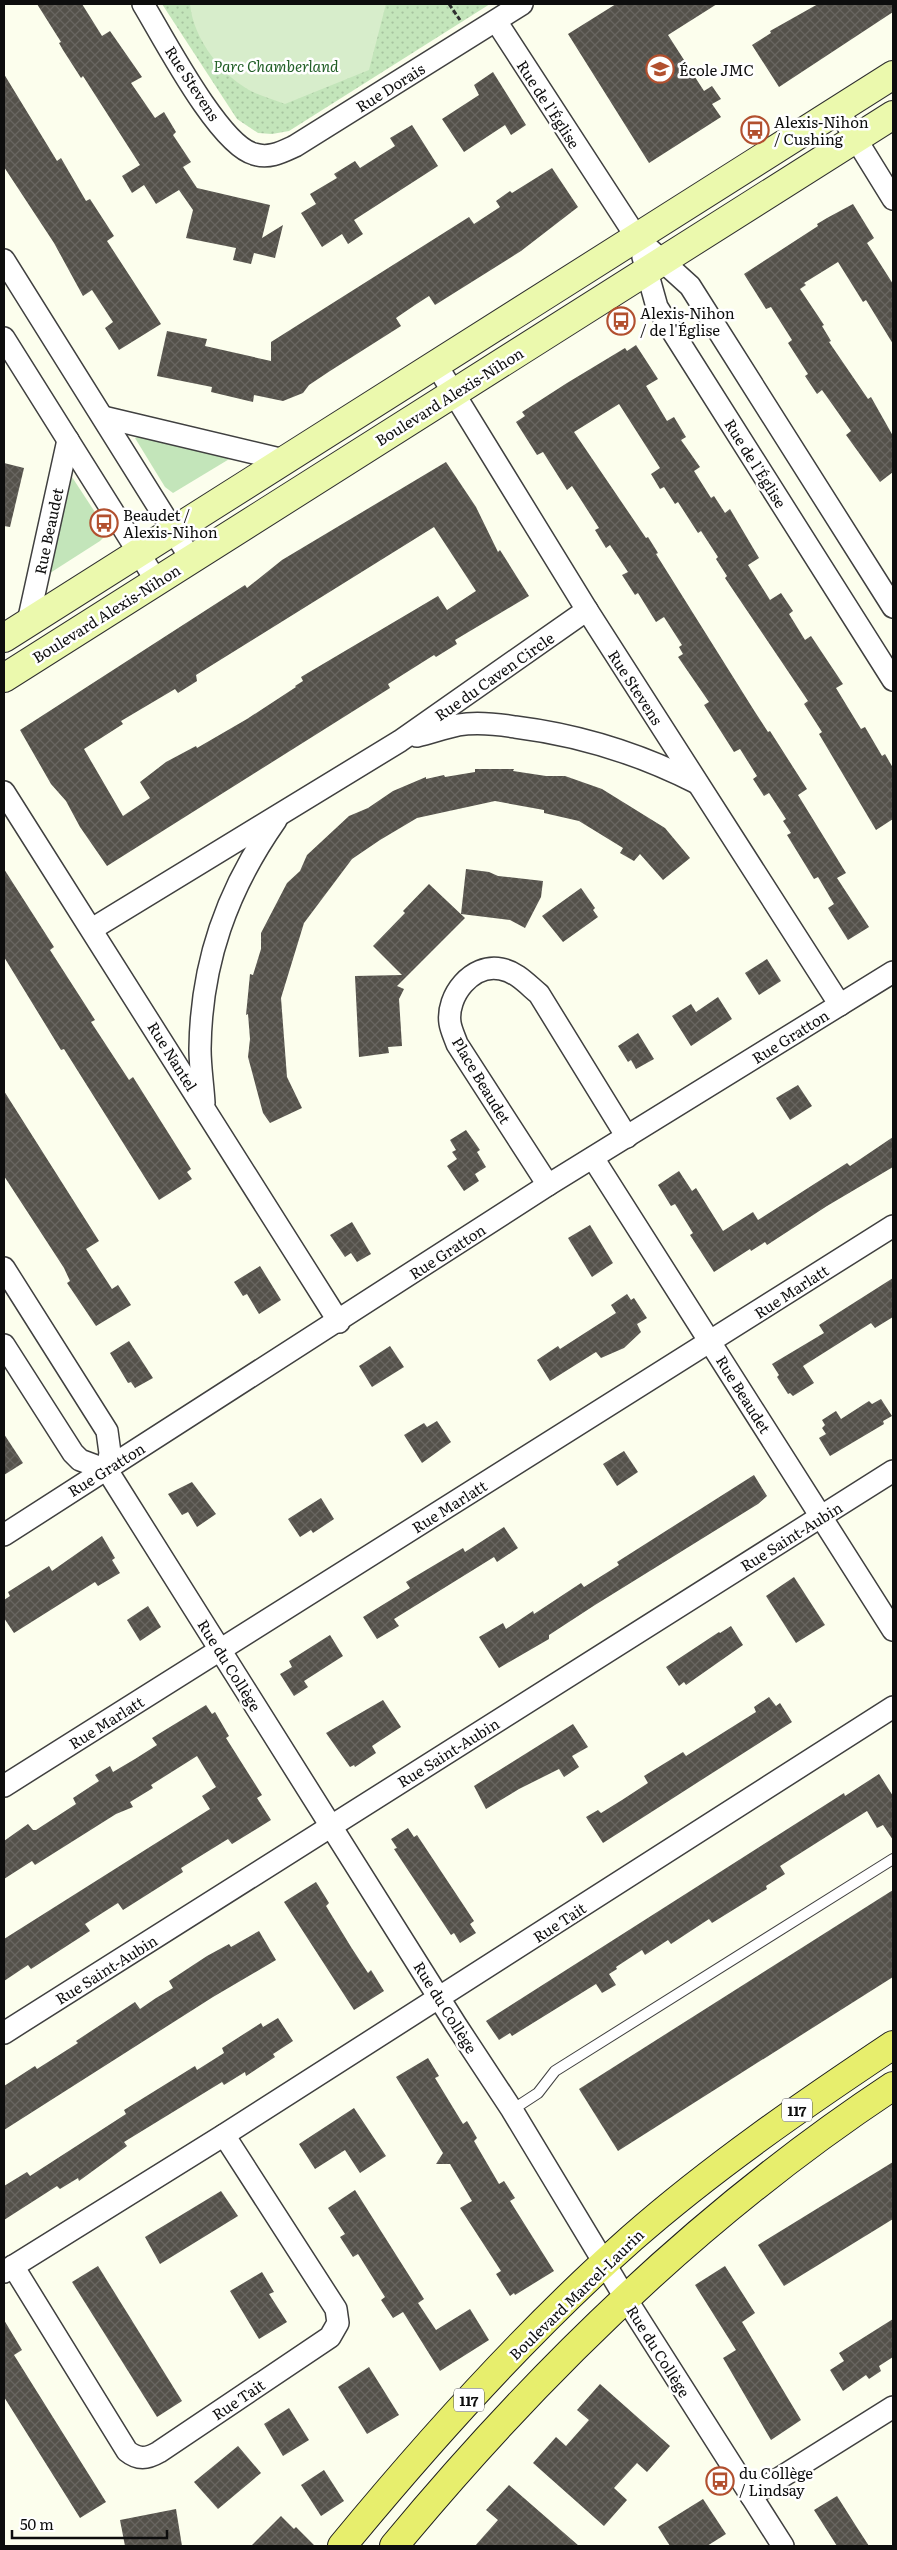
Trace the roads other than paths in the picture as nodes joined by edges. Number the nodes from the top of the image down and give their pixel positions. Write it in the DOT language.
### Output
graph roads {
  1 [pos="142,4"];
  2 [pos="522,4"];
  3 [pos="496,21"];
  4 [pos="893,75"];
  5 [pos="838,110"];
  6 [pos="893,115"];
  7 [pos="856,138"];
  8 [pos="253,154"];
  9 [pos="893,198"];
  10 [pos="637,238"];
  11 [pos="4,260"];
  12 [pos="656,266"];
  13 [pos="4,338"];
  14 [pos="437,366"];
  15 [pos="454,393"];
  16 [pos="103,417"];
  17 [pos="68,440"];
  18 [pos="284,460"];
  19 [pos="174,530"];
  20 [pos="138,552"];
  21 [pos="192,559"];
  22 [pos="157,582"];
  23 [pos="893,607"];
  24 [pos="587,610"];
  25 [pos="28,622"];
  26 [pos="4,638"];
  27 [pos="4,678"];
  28 [pos="893,680"];
  29 [pos="400,741"];
  30 [pos="699,784"];
  31 [pos="4,792"];
  32 [pos="282,812"];
  33 [pos="92,930"];
  34 [pos="893,972"];
  35 [pos="840,1006"];
  36 [pos="205,1107"];
  37 [pos="627,1137"];
  38 [pos="593,1158"];
  39 [pos="548,1185"];
  40 [pos="893,1226"];
  41 [pos="4,1268"];
  42 [pos="339,1322"];
  43 [pos="711,1342"];
  44 [pos="4,1344"];
  45 [pos="106,1470"];
  46 [pos="893,1471"];
  47 [pos="820,1516"];
  48 [pos="4,1535"];
  49 [pos="893,1630"];
  50 [pos="221,1649"];
  51 [pos="893,1707"];
  52 [pos="4,1786"];
  53 [pos="332,1826"];
  54 [pos="893,1859"];
  55 [pos="440,1998"];
  56 [pos="4,2034"];
  57 [pos="893,2045"];
  58 [pos="893,2086"];
  59 [pos="512,2110"];
  60 [pos="224,2135"];
  61 [pos="605,2263"];
  62 [pos="8,2269"];
  63 [pos="626,2299"];
  64 [pos="893,2407"];
  65 [pos="751,2496"];
  66 [pos="342,2546"];
  67 [pos="394,2546"];
  68 [pos="783,2546"];
  1 -- 8 [label="street, Rue Stevens"];
  2 -- 3 [label="street, Rue Dorais"];
  3 -- 8 [label="street, Rue Dorais"];
  3 -- 10 [label="street, Rue de l'Église"];
  4 -- 5 [label="street"];
  5 -- 7 [label="street"];
  5 -- 10 [label="street"];
  6 -- 7 [label="street, Boulevard Alexis-Nihon"];
  7 -- 9 [label="street"];
  7 -- 12 [label="street, Boulevard Alexis-Nihon"];
  10 -- 12 [label="street, Rue de l'Église"];
  10 -- 14 [label="street"];
  11 -- 16 [label="street"];
  12 -- 15 [label="street, Boulevard Alexis-Nihon"];
  12 -- 23 [label="street, Rue de l'Église"];
  12 -- 28 [label="street, Rue de l'Église"];
  13 -- 17 [label="street"];
  14 -- 15 [label="street, Rue Stevens"];
  14 -- 18 [label="street"];
  15 -- 21 [label="street, Boulevard Alexis-Nihon"];
  15 -- 24 [label="street, Rue Stevens"];
  16 -- 18 [label="street"];
  16 -- 19 [label="street"];
  17 -- 20 [label="street"];
  17 -- 25 [label="street, Rue Beaudet"];
  18 -- 19 [label="street"];
  19 -- 20 [label="street"];
  19 -- 21 [label="street"];
  20 -- 22 [label="street"];
  20 -- 25 [label="street"];
  21 -- 22 [label="street, Boulevard Alexis-Nihon"];
  22 -- 27 [label="street, Boulevard Alexis-Nihon"];
  24 -- 29 [label="street, Rue du Caven Circle"];
  24 -- 30 [label="street, Rue Stevens"];
  25 -- 26 [label="street"];
  29 -- 30 [label="street, Rue du Caven Circle"];
  29 -- 32 [label="street, Rue du Caven Circle"];
  30 -- 35 [label="street, Rue Stevens"];
  31 -- 33 [label="street, Rue Nantel"];
  32 -- 33 [label="street, Rue du Caven Circle"];
  32 -- 36 [label="street, Rue du Caven Circle"];
  33 -- 36 [label="street, Rue Nantel"];
  34 -- 35 [label="street, Rue Gratton"];
  35 -- 37 [label="street, Rue Gratton"];
  36 -- 42 [label="street, Rue Nantel"];
  37 -- 38 [label="street, Rue Gratton"];
  37 -- 39 [label="street, Place Beaudet"];
  38 -- 39 [label="street, Rue Gratton"];
  38 -- 43 [label="street, Rue Beaudet"];
  39 -- 42 [label="street, Rue Gratton"];
  40 -- 43 [label="street, Rue Marlatt"];
  41 -- 45 [label="street"];
  42 -- 45 [label="street, Rue Gratton"];
  43 -- 47 [label="street, Rue Beaudet"];
  43 -- 50 [label="street, Rue Marlatt"];
  44 -- 45 [label="street"];
  45 -- 48 [label="street, Rue Gratton"];
  45 -- 50 [label="street, Rue du Collège"];
  46 -- 47 [label="street, Rue Saint-Aubin"];
  47 -- 49 [label="street, Rue Beaudet"];
  47 -- 53 [label="street, Rue Saint-Aubin"];
  50 -- 52 [label="street, Rue Marlatt"];
  50 -- 53 [label="street, Rue du Collège"];
  51 -- 55 [label="street, Rue Tait"];
  53 -- 55 [label="street, Rue du Collège"];
  53 -- 56 [label="street, Rue Saint-Aubin"];
  54 -- 59 [label="lane"];
  55 -- 59 [label="street, Rue du Collège"];
  55 -- 60 [label="street, Rue Tait"];
  57 -- 61 [label="main road, Boulevard Marcel-Laurin / 117"];
  58 -- 63 [label="main road, 117"];
  59 -- 61 [label="street, Rue du Collège"];
  60 -- 62 [label="street, Rue Tait"];
  60 -- 62 [label="street, Rue Tait"];
  61 -- 63 [label="street, Rue du Collège"];
  61 -- 66 [label="main road, Boulevard Marcel-Laurin / 117"];
  63 -- 65 [label="street, Rue du Collège"];
  63 -- 67 [label="main road, 117"];
  64 -- 65 [label="street"];
  65 -- 68 [label="street, Rue du Collège"];
}
